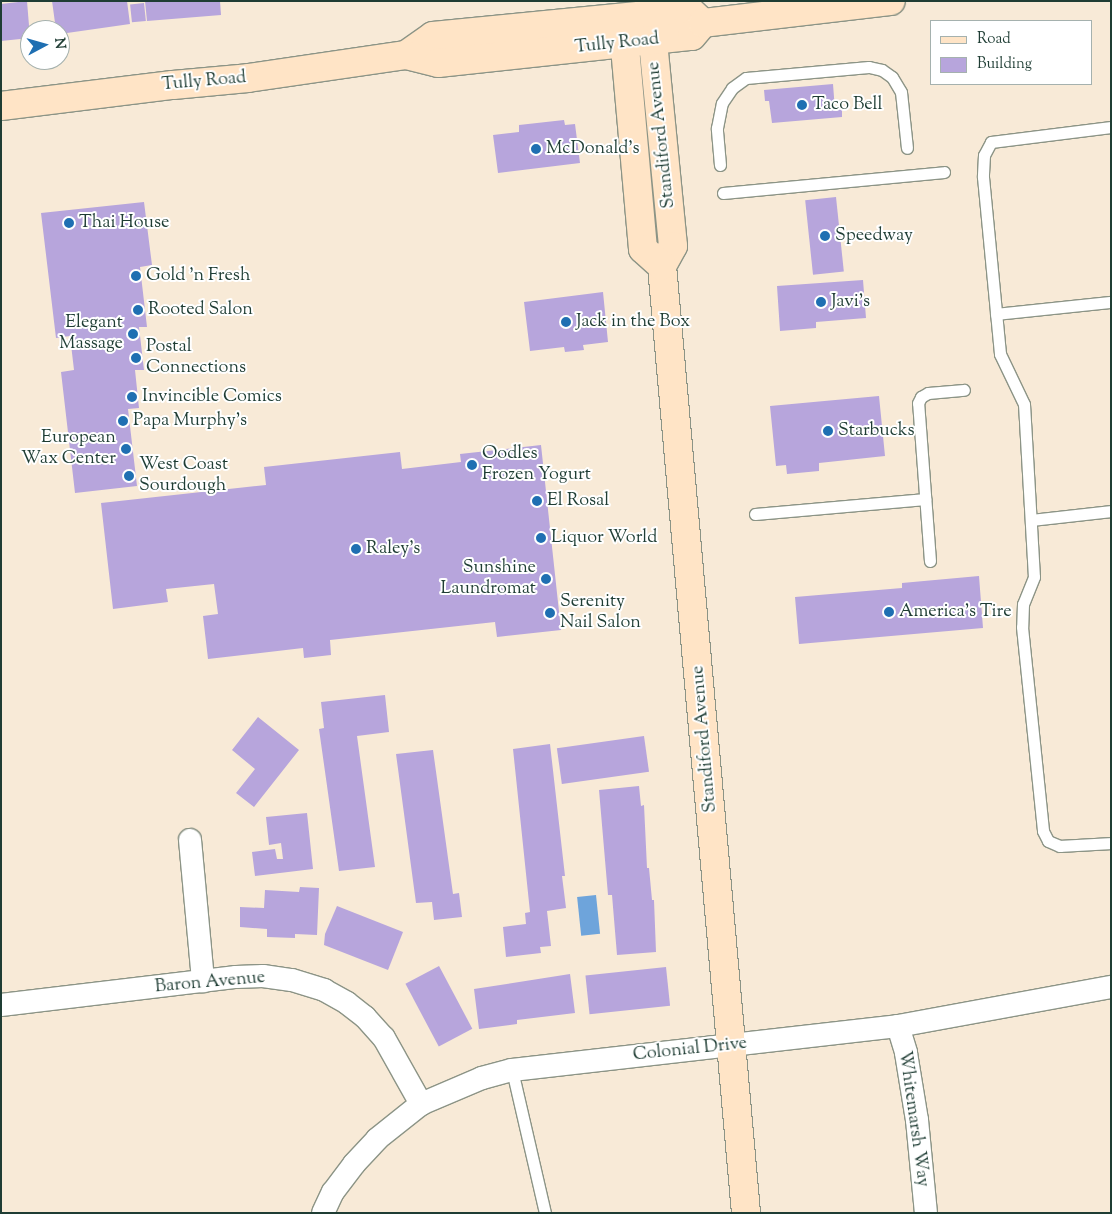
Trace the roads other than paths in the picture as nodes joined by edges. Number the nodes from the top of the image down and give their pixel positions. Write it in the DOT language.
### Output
graph roads {
  1 [pos="879,2"];
  2 [pos="651,18"];
  3 [pos="623,20"];
  4 [pos="1,106"];
  5 [pos="1111,127"];
  6 [pos="907,148"];
  7 [pos="720,165"];
  8 [pos="944,172"];
  9 [pos="723,193"];
  10 [pos="662,266"];
  11 [pos="1111,302"];
  12 [pos="996,314"];
  13 [pos="964,390"];
  14 [pos="925,499"];
  15 [pos="1111,511"];
  16 [pos="755,514"];
  17 [pos="1031,520"];
  18 [pos="930,561"];
  19 [pos="190,840"];
  20 [pos="1111,842"];
  21 [pos="203,981"];
  22 [pos="1111,988"];
  23 [pos="1,1005"];
  24 [pos="898,1026"];
  25 [pos="732,1045"];
  26 [pos="512,1070"];
  27 [pos="422,1104"];
  28 [pos="323,1213"];
  29 [pos="546,1213"];
  30 [pos="746,1213"];
  31 [pos="926,1213"];
  1 -- 2 [label="main road, Tully Road"];
  2 -- 3 [label="main road, Tully Road"];
  2 -- 10 [label="main road, Standiford Avenue"];
  3 -- 4 [label="main road, Tully Road"];
  3 -- 10 [label="main road, Standiford Avenue"];
  5 -- 12 [label="lane"];
  6 -- 7 [label="lane"];
  8 -- 9 [label="lane"];
  10 -- 25 [label="main road, Standiford Avenue"];
  11 -- 12 [label="lane"];
  12 -- 17 [label="lane"];
  13 -- 14 [label="lane"];
  14 -- 16 [label="lane"];
  14 -- 18 [label="lane"];
  15 -- 17 [label="lane"];
  17 -- 20 [label="lane"];
  19 -- 21 [label="street"];
  21 -- 23 [label="street, Baron Avenue"];
  21 -- 27 [label="street, Baron Avenue"];
  22 -- 24 [label="street, Colonial Drive"];
  24 -- 25 [label="street, Colonial Drive"];
  24 -- 31 [label="street, Whitemarsh Way"];
  25 -- 26 [label="street, Colonial Drive"];
  25 -- 30 [label="main road, Standiford Avenue"];
  26 -- 27 [label="street, Colonial Drive"];
  26 -- 29 [label="lane"];
  27 -- 28 [label="street, Colonial Drive"];
}
